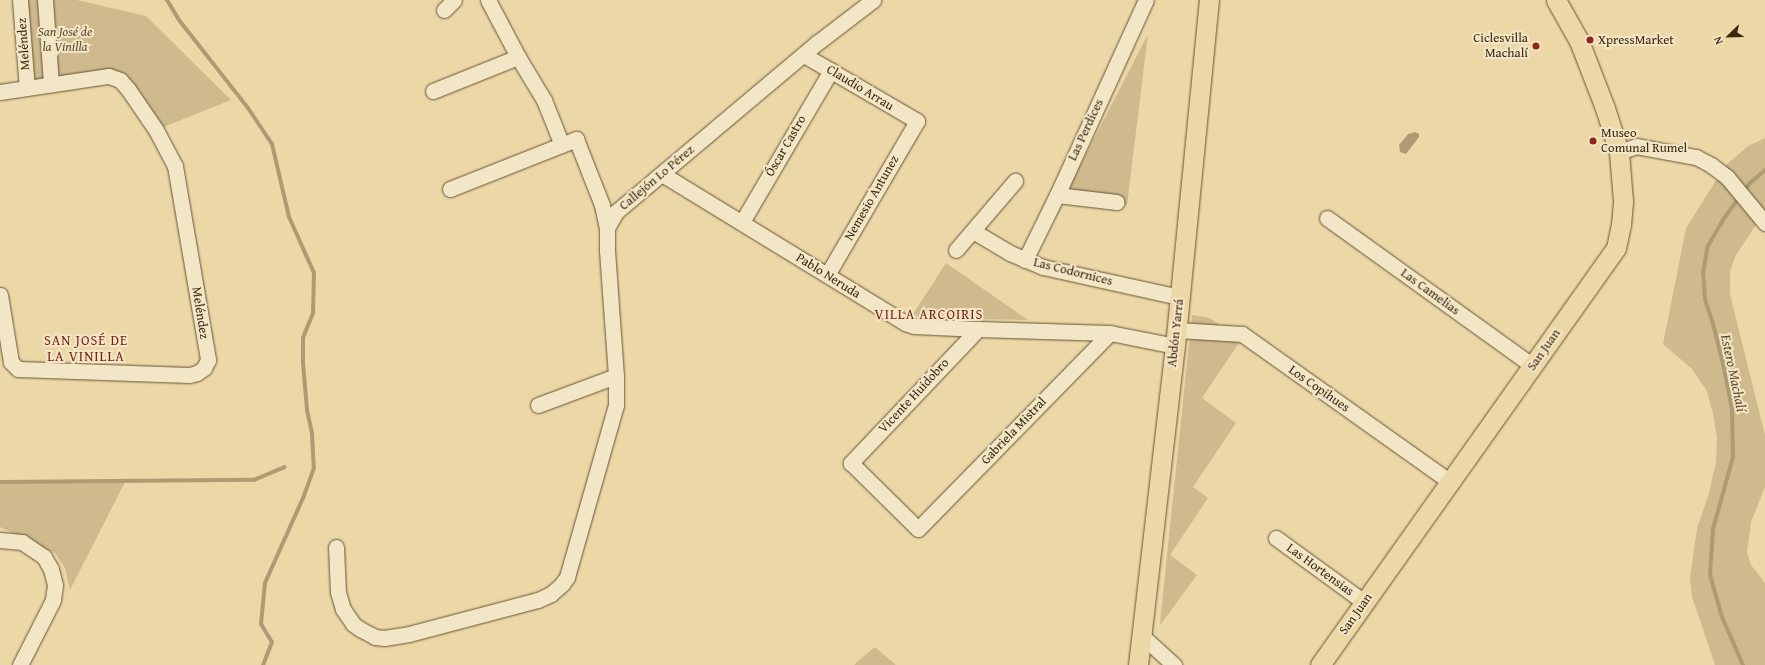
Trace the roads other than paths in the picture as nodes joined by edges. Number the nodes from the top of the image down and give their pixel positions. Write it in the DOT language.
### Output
graph roads {
  1 [pos="20,0"];
  2 [pos="45,0"];
  3 [pos="488,0"];
  4 [pos="873,0"];
  5 [pos="1146,0"];
  6 [pos="1209,0"];
  7 [pos="1556,0"];
  8 [pos="804,55"];
  9 [pos="518,57"];
  10 [pos="831,70"];
  11 [pos="52,84"];
  12 [pos="27,88"];
  13 [pos="433,90"];
  14 [pos="0,92"];
  15 [pos="917,121"];
  16 [pos="562,145"];
  17 [pos="1619,152"];
  18 [pos="662,174"];
  19 [pos="1015,181"];
  20 [pos="450,189"];
  21 [pos="1057,195"];
  22 [pos="1117,202"];
  23 [pos="1327,218"];
  24 [pos="742,222"];
  25 [pos="1765,223"];
  26 [pos="607,228"];
  27 [pos="973,231"];
  28 [pos="956,250"];
  29 [pos="1024,260"];
  30 [pos="827,275"];
  31 [pos="0,295"];
  32 [pos="1180,297"];
  33 [pos="978,329"];
  34 [pos="1110,332"];
  35 [pos="1176,338"];
  36 [pos="1533,366"];
  37 [pos="616,376"];
  38 [pos="538,405"];
  39 [pos="1449,481"];
  40 [pos="918,529"];
  41 [pos="1276,538"];
  42 [pos="0,540"];
  43 [pos="336,548"];
  44 [pos="1364,602"];
  45 [pos="1141,635"];
  46 [pos="20,665"];
  47 [pos="1138,665"];
  48 [pos="1174,665"];
  49 [pos="1320,665"];
  1 -- 12 [label="street, Meléndez"];
  2 -- 11 [label="street, Meléndez"];
  3 -- 9 [label="street"];
  4 -- 8 [label="street, Callejón Lo Pérez"];
  5 -- 21 [label="street, Las Perdices"];
  6 -- 32 [label="main road, Abdón Yarrá"];
  7 -- 17 [label="main road, San Juan"];
  8 -- 10 [label="street, Claudio Arrau"];
  8 -- 18 [label="street, Callejón Lo Pérez"];
  9 -- 13 [label="street"];
  9 -- 16 [label="street"];
  10 -- 15 [label="street, Claudio Arrau"];
  10 -- 24 [label="street, Óscar Castro"];
  11 -- 12 [label="street, Meléndez"];
  11 -- 31 [label="street, Meléndez"];
  12 -- 14 [label="street, Meléndez"];
  15 -- 30 [label="street, Nemesio Antunez"];
  16 -- 20 [label="street"];
  16 -- 26 [label="street"];
  17 -- 25 [label="street"];
  17 -- 36 [label="main road, San Juan"];
  18 -- 24 [label="street, Pablo Neruda"];
  18 -- 26 [label="street, Callejón Lo Pérez"];
  19 -- 27 [label="street"];
  21 -- 22 [label="street"];
  21 -- 29 [label="street, Las Perdices"];
  23 -- 36 [label="street, Las Camelias"];
  24 -- 30 [label="street, Pablo Neruda"];
  26 -- 37 [label="street"];
  27 -- 28 [label="street"];
  27 -- 29 [label="street, Las Codornices"];
  29 -- 32 [label="street, Las Codornices"];
  30 -- 33 [label="street, Pablo Neruda"];
  32 -- 35 [label="main road, Abdón Yarrá"];
  33 -- 34 [label="street, Pablo Neruda"];
  33 -- 40 [label="street, Vicente Huidobro"];
  34 -- 35 [label="street, Pablo Neruda"];
  34 -- 40 [label="street, Gabriela Mistral"];
  35 -- 39 [label="street, Los Copihues"];
  35 -- 45 [label="main road, Abdón Yarrá"];
  36 -- 39 [label="main road, San Juan"];
  37 -- 38 [label="street"];
  37 -- 43 [label="street"];
  39 -- 44 [label="main road, San Juan"];
  41 -- 44 [label="street, Las Hortensias"];
  42 -- 46 [label="street"];
  44 -- 49 [label="main road, San Juan"];
  45 -- 47 [label="main road, Abdón Yarrá"];
  45 -- 48 [label="street"];
}
